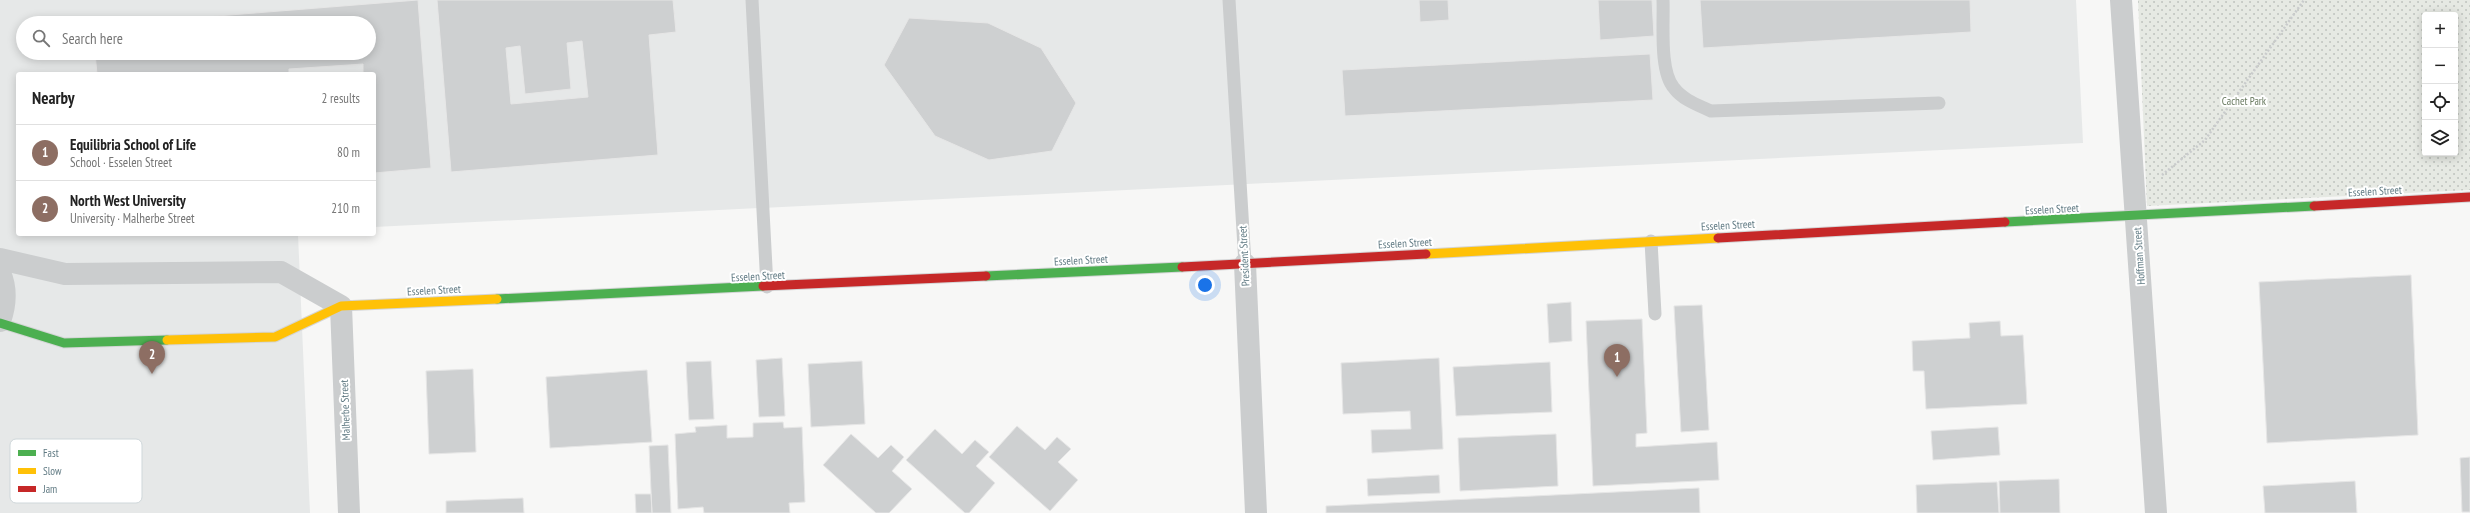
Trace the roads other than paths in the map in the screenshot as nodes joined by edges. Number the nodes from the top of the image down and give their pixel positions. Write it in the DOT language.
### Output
graph roads {
  1 [pos="752,0"];
  2 [pos="1229,0"];
  3 [pos="1663,0"];
  4 [pos="2121,0"];
  5 [pos="1939,103"];
  6 [pos="2470,198"];
  7 [pos="2136,207"];
  8 [pos="1651,241"];
  9 [pos="0,259"];
  10 [pos="1245,264"];
  11 [pos="0,272"];
  12 [pos="767,287"];
  13 [pos="341,306"];
  14 [pos="1655,314"];
  15 [pos="0,322"];
  16 [pos="349,513"];
  17 [pos="1256,513"];
  18 [pos="2156,513"];
  1 -- 12 [label="lane"];
  2 -- 10 [label="lane, President Street"];
  3 -- 5 [label="lane"];
  4 -- 7 [label="street, Hoffman Street"];
  6 -- 7 [label="street, Esselen Street"];
  7 -- 8 [label="street, Esselen Street"];
  7 -- 18 [label="street, Hoffman Street"];
  8 -- 10 [label="street, Esselen Street"];
  8 -- 14 [label="lane"];
  9 -- 13 [label="street"];
  10 -- 12 [label="street, Esselen Street"];
  10 -- 17 [label="street, President Street"];
  11 -- 15 [label="street"];
  12 -- 13 [label="street, Esselen Street"];
  13 -- 15 [label="street"];
  13 -- 16 [label="street, Malherbe Street"];
}
